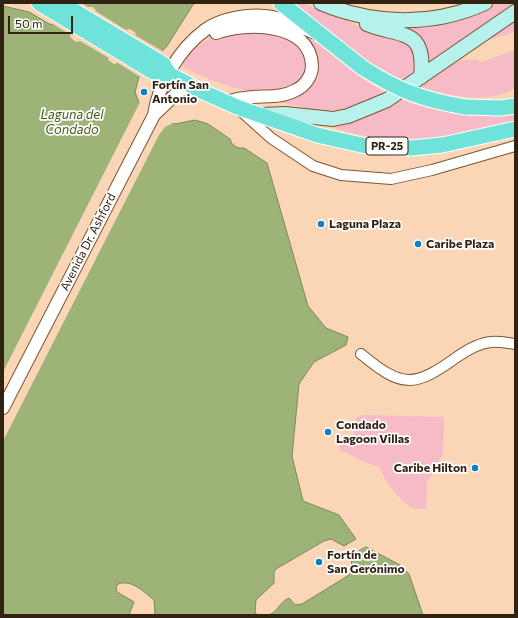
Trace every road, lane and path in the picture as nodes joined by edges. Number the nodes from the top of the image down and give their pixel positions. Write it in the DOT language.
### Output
graph roads {
  1 [pos="39,3"];
  2 [pos="61,3"];
  3 [pos="281,3"];
  4 [pos="320,3"];
  5 [pos="485,3"];
  6 [pos="343,12"];
  7 [pos="515,12"];
  8 [pos="321,36"];
  9 [pos="194,40"];
  10 [pos="162,71"];
  11 [pos="421,77"];
  12 [pos="192,86"];
  13 [pos="232,104"];
  14 [pos="515,106"];
  15 [pos="154,115"];
  16 [pos="261,115"];
  17 [pos="515,129"];
  18 [pos="515,146"];
  19 [pos="515,344"];
  20 [pos="361,354"];
  21 [pos="3,408"];
  1 -- 10 [label="main road"];
  2 -- 10 [label="main road"];
  3 -- 8 [label="main road"];
  4 -- 6 [label="main road"];
  5 -- 6 [label="main road"];
  6 -- 11 [label="main road"];
  7 -- 11 [label="main road"];
  8 -- 9 [label="street, Avenida Dr. Ashford"];
  8 -- 14 [label="main road, bridge"];
  9 -- 10 [label="street, Avenida Dr. Ashford"];
  9 -- 13 [label="street"];
  10 -- 12 [label="main road"];
  10 -- 15 [label="street, Avenida Dr. Ashford"];
  11 -- 16 [label="main road"];
  12 -- 13 [label="main road"];
  12 -- 15 [label="street"];
  13 -- 16 [label="main road"];
  13 -- 18 [label="street"];
  15 -- 21 [label="street, Avenida Dr. Ashford"];
  16 -- 17 [label="main road, PR-25"];
  19 -- 20 [label="street"];
}
